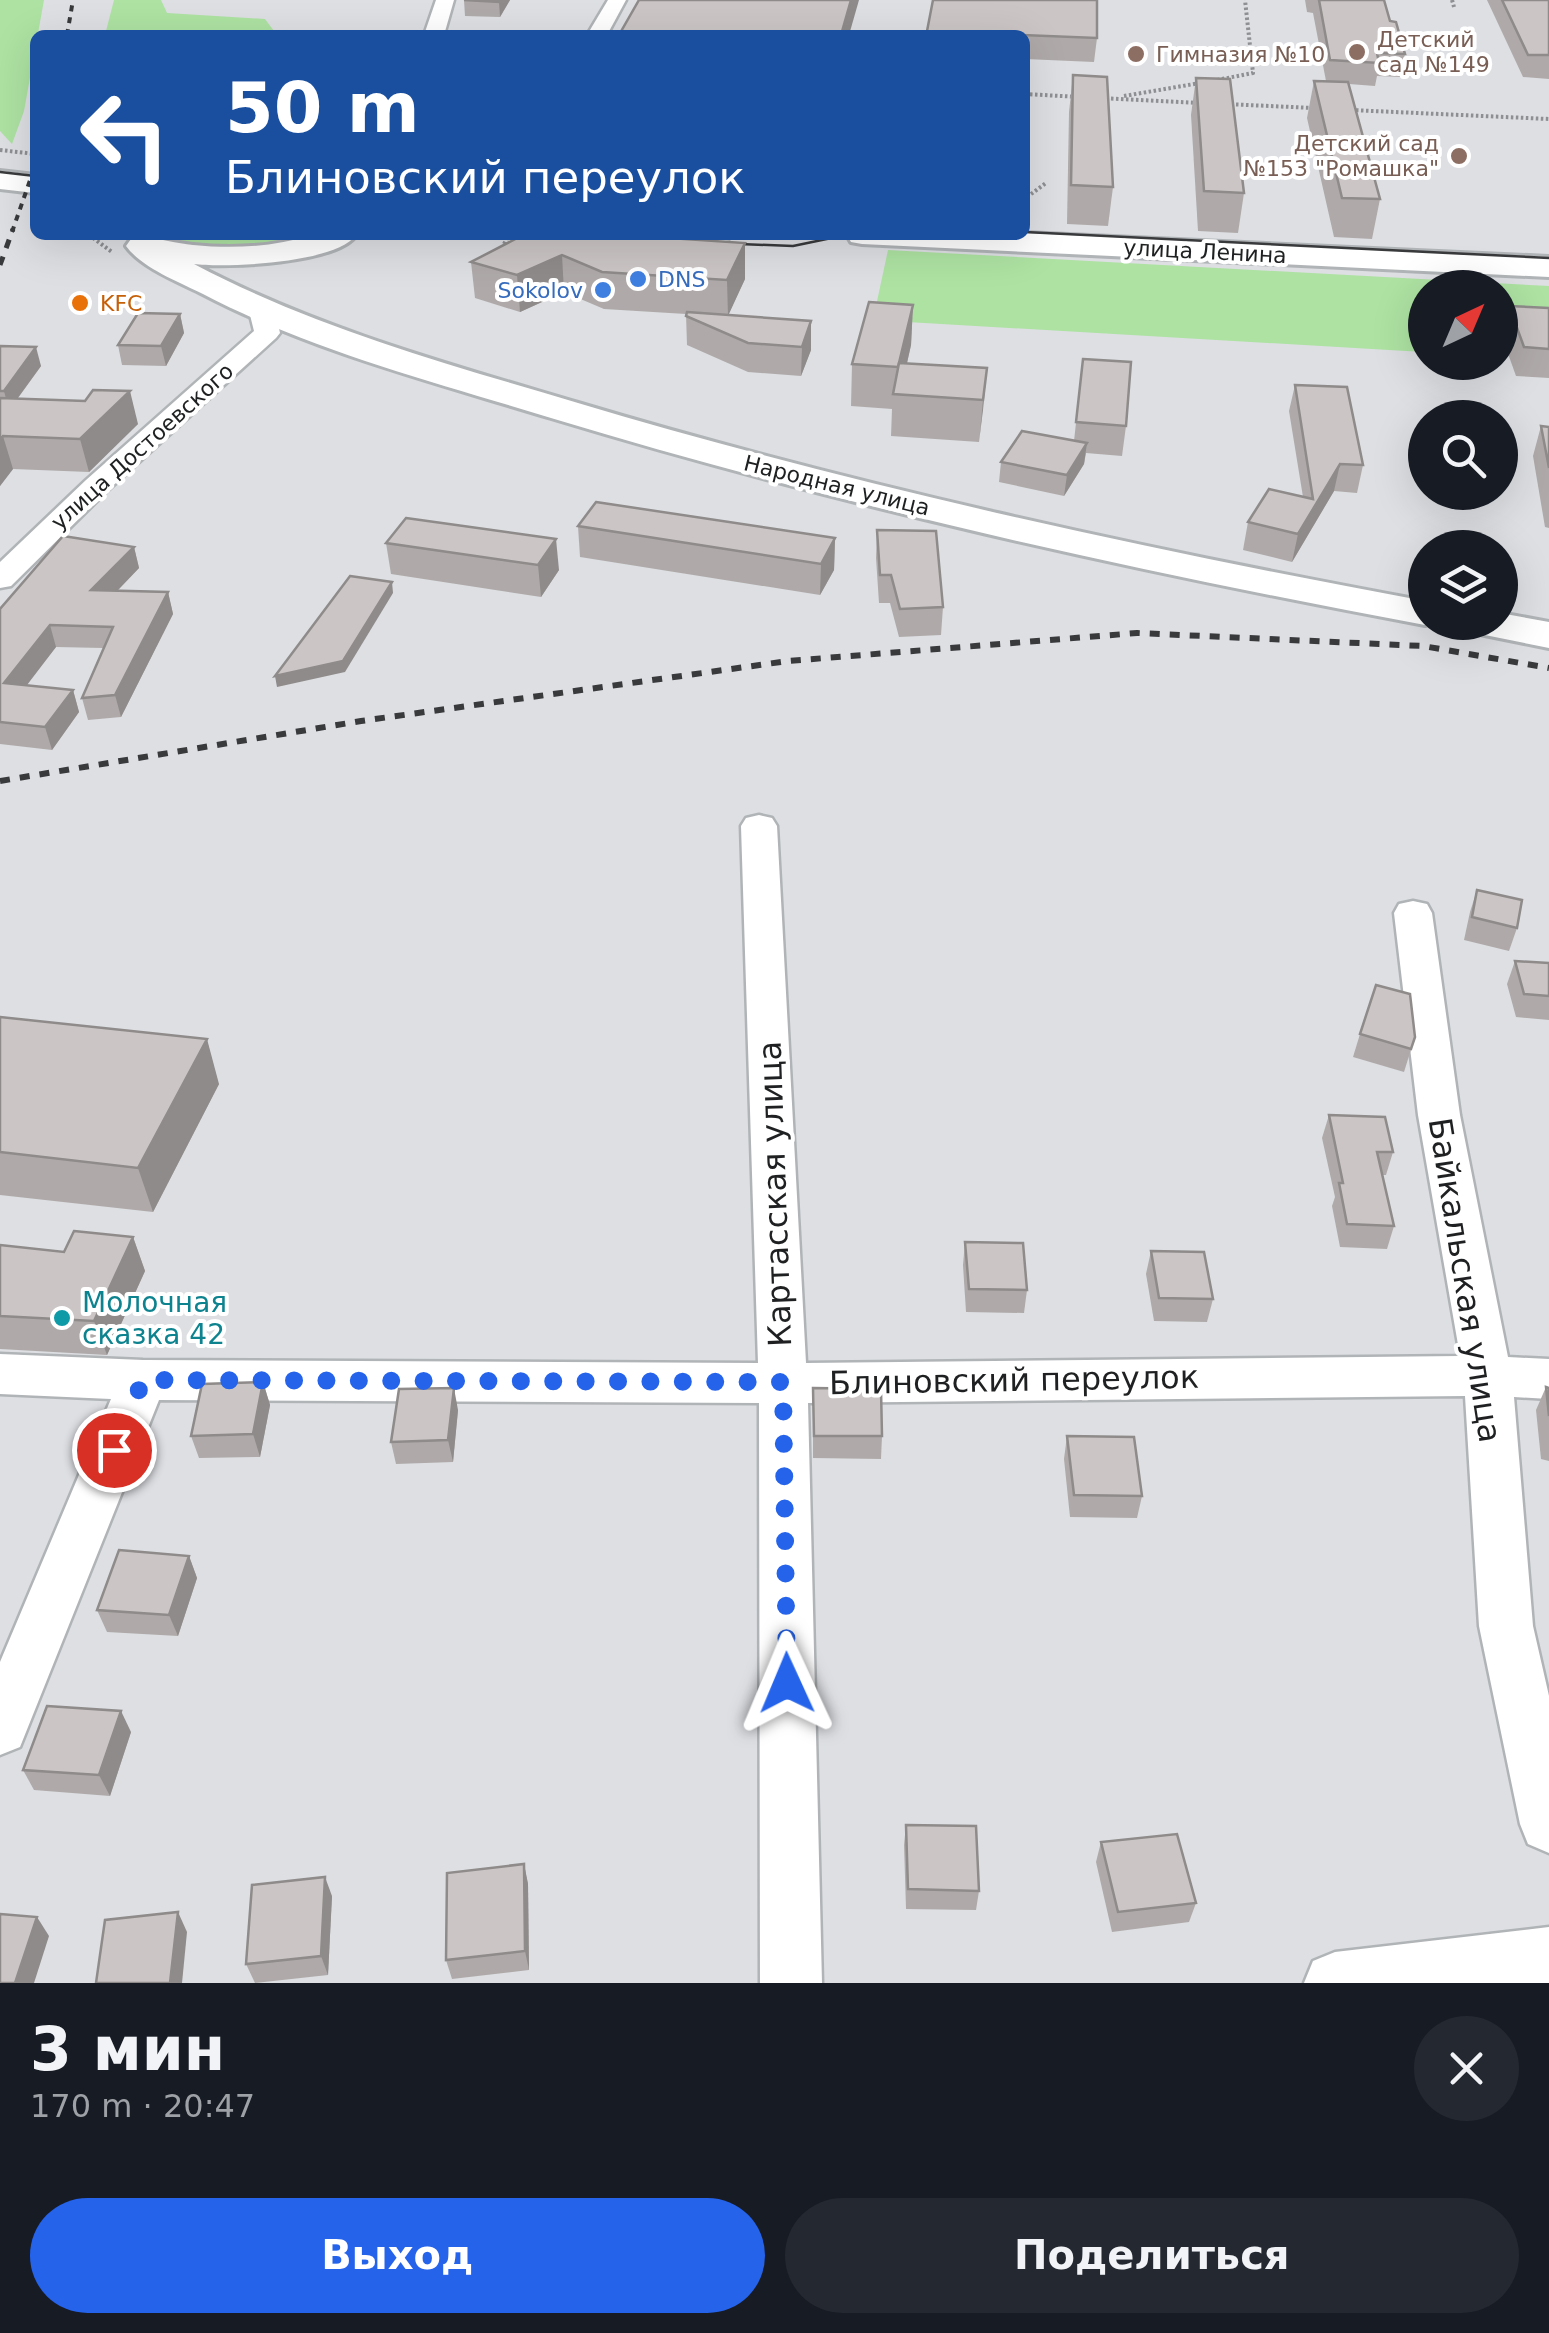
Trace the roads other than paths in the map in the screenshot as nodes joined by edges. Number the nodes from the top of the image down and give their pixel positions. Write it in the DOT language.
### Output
graph roads {
  1 [pos="445,0"];
  2 [pos="617,0"];
  3 [pos="436,30"];
  4 [pos="600,30"];
  5 [pos="0,161"];
  6 [pos="30,164"];
  7 [pos="0,180"];
  8 [pos="30,183"];
  9 [pos="324,240"];
  10 [pos="966,240"];
  11 [pos="130,241"];
  12 [pos="282,252"];
  13 [pos="1549,268"];
  14 [pos="261,307"];
  15 [pos="0,579"];
  16 [pos="1408,610"];
  17 [pos="1518,629"];
  18 [pos="1549,635"];
  19 [pos="759,826"];
  20 [pos="1413,913"];
  21 [pos="0,1374"];
  22 [pos="1488,1376"];
  23 [pos="1549,1378"];
  24 [pos="143,1380"];
  25 [pos="783,1382"];
  26 [pos="0,1728"];
  27 [pos="1549,1824"];
  28 [pos="1549,1958"];
  29 [pos="791,1983"];
  30 [pos="1334,1983"];
  1 -- 3 [label="street"];
  2 -- 4 [label="street"];
  5 -- 6 [label="main road"];
  7 -- 8 [label="main road"];
  9 -- 12 [label="main road"];
  10 -- 13 [label="main road, улица Ленина"];
  11 -- 12 [label="main road"];
  11 -- 14 [label="main road, Народная улица"];
  12 -- 14 [label="main road"];
  14 -- 15 [label="street, улица Достоевского"];
  14 -- 16 [label="main road, Народная улица"];
  17 -- 18 [label="main road"];
  19 -- 25 [label="street, Картасская улица"];
  20 -- 22 [label="street, Байкальская улица"];
  21 -- 24 [label="street, Блиновский переулок"];
  22 -- 23 [label="street, Блиновский переулок"];
  22 -- 25 [label="street, Блиновский переулок"];
  22 -- 27 [label="street, Байкальская улица"];
  24 -- 25 [label="street, Блиновский переулок"];
  24 -- 26 [label="street"];
  25 -- 29 [label="street, Картасская улица"];
  28 -- 30 [label="street"];
}
